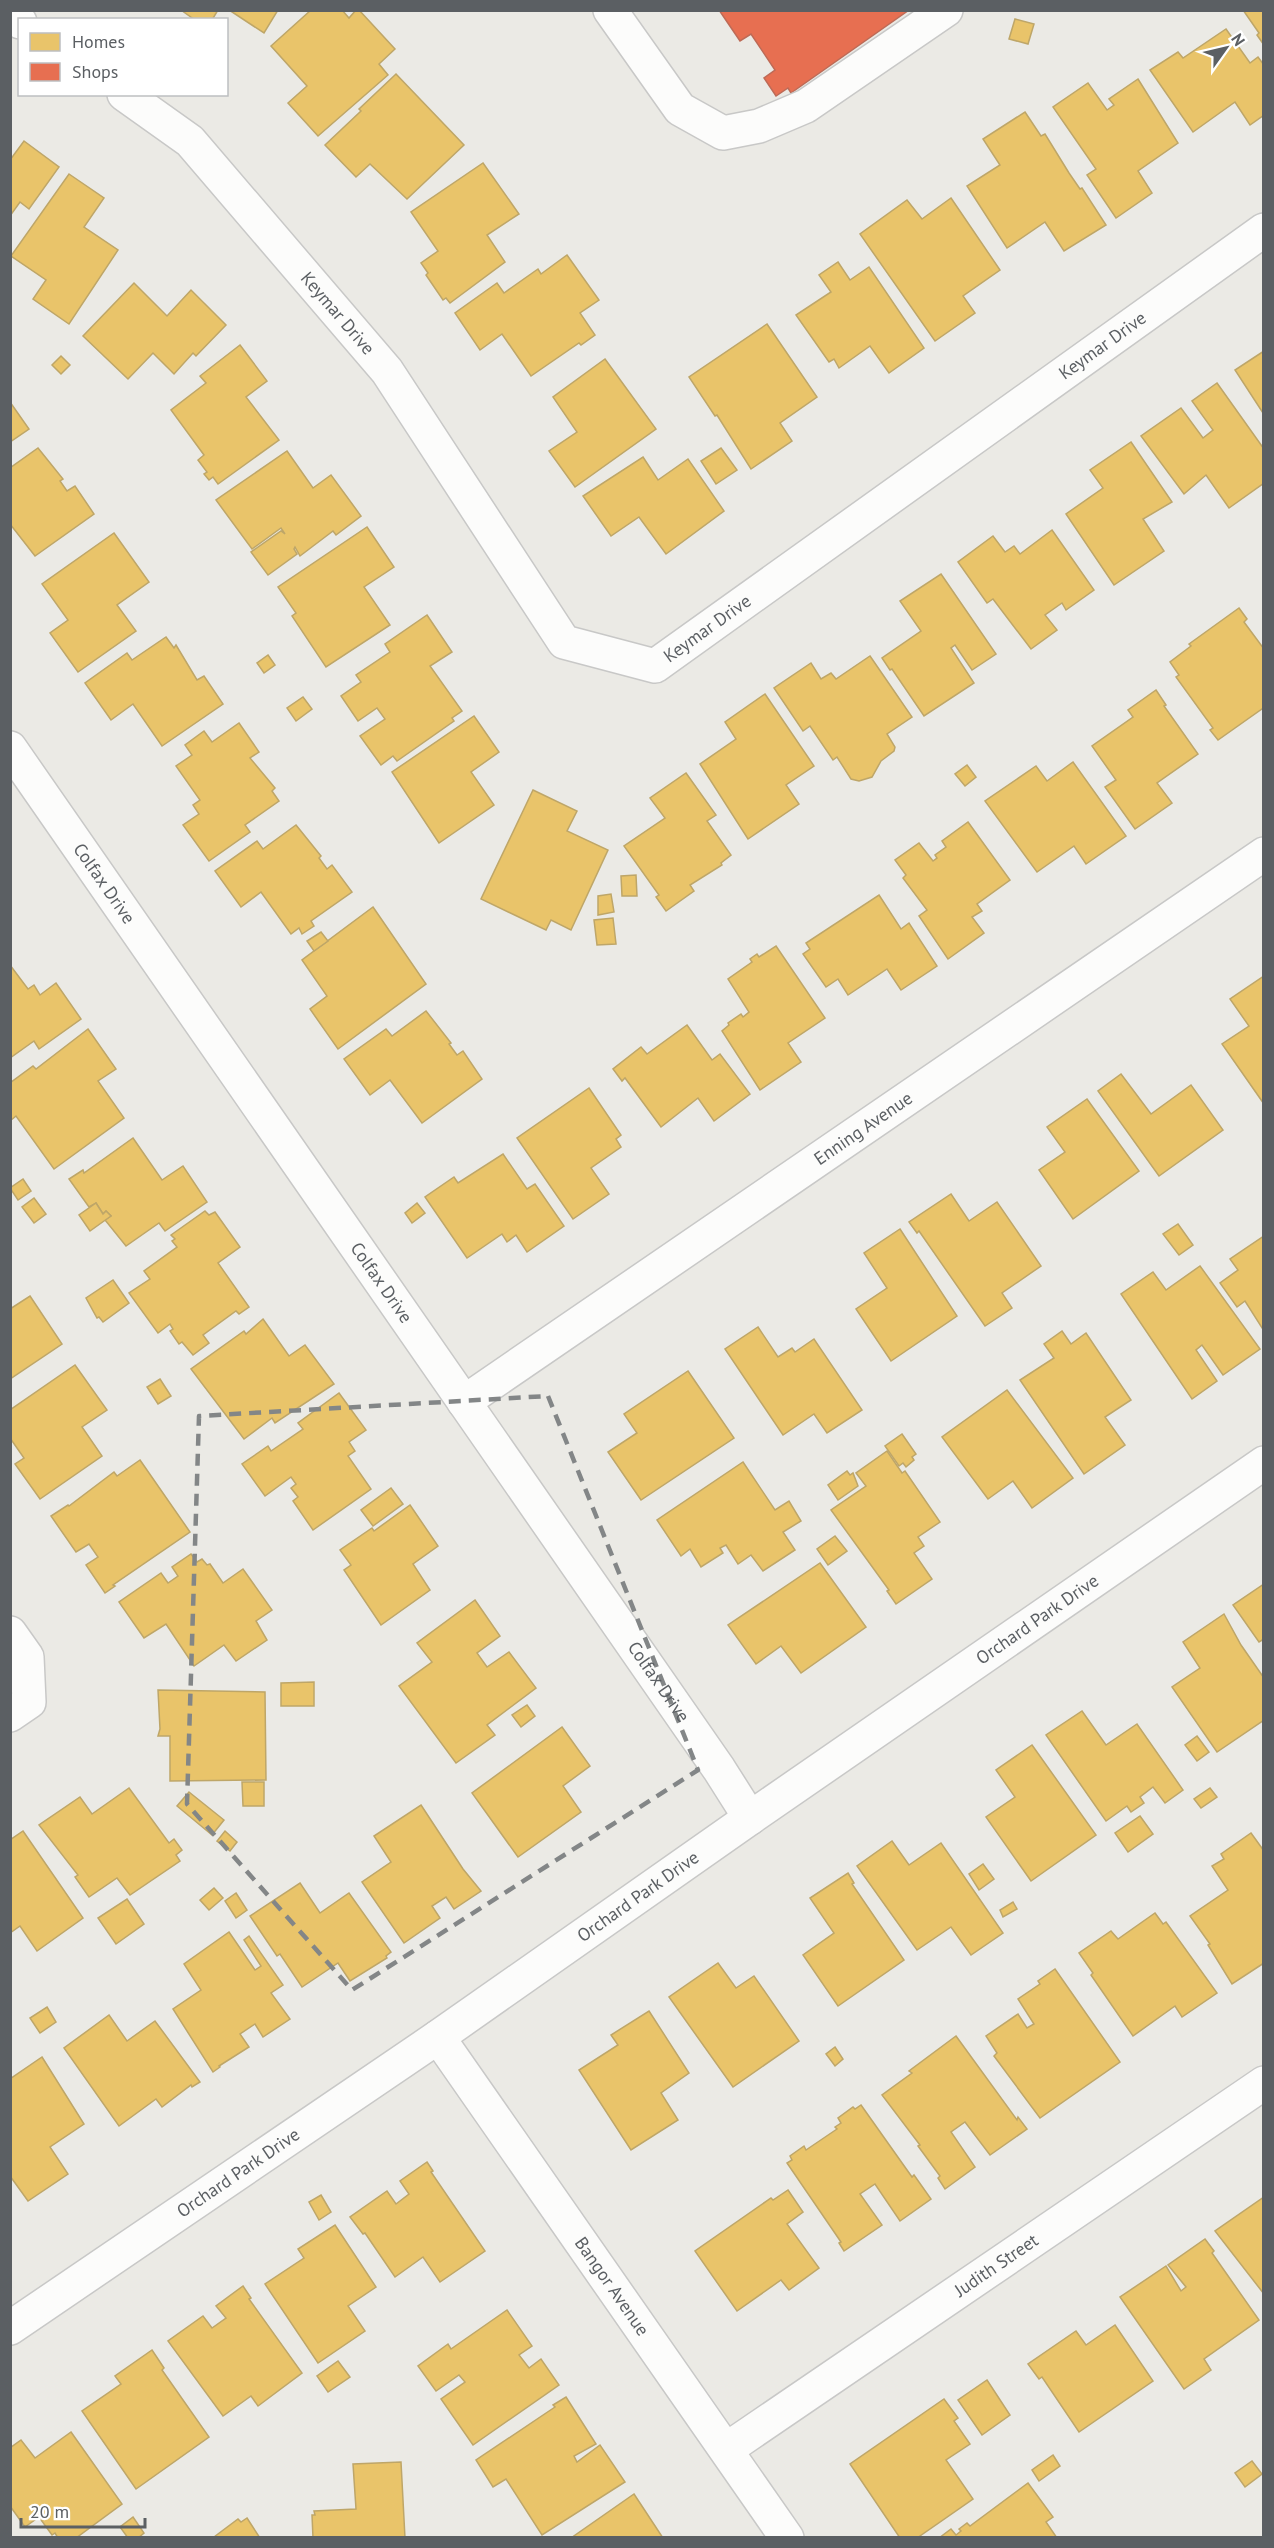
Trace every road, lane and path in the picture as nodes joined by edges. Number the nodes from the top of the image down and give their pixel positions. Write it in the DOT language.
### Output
graph roads {
  1 [pos="610,10"];
  2 [pos="946,10"];
  3 [pos="127,96"];
  4 [pos="1263,230"];
  5 [pos="10,748"];
  6 [pos="1263,854"];
  7 [pos="464,1402"];
  8 [pos="1263,1463"];
  9 [pos="10,1633"];
  10 [pos="10,1714"];
  11 [pos="750,1818"];
  12 [pos="438,2037"];
  13 [pos="1263,2083"];
  14 [pos="10,2328"];
  15 [pos="727,2449"];
  16 [pos="788,2538"];
  1 -- 2 [label="street"];
  3 -- 4 [label="street, Keymar Drive"];
  5 -- 7 [label="street, Colfax Drive"];
  6 -- 7 [label="street, Enning Avenue"];
  7 -- 11 [label="street, Colfax Drive"];
  8 -- 11 [label="street, Orchard Park Drive"];
  9 -- 10 [label="street"];
  11 -- 12 [label="street, Orchard Park Drive"];
  12 -- 14 [label="street, Orchard Park Drive"];
  12 -- 15 [label="street, Bangor Avenue"];
  13 -- 15 [label="street, Judith Street"];
  15 -- 16 [label="street, Bangor Avenue"];
}
